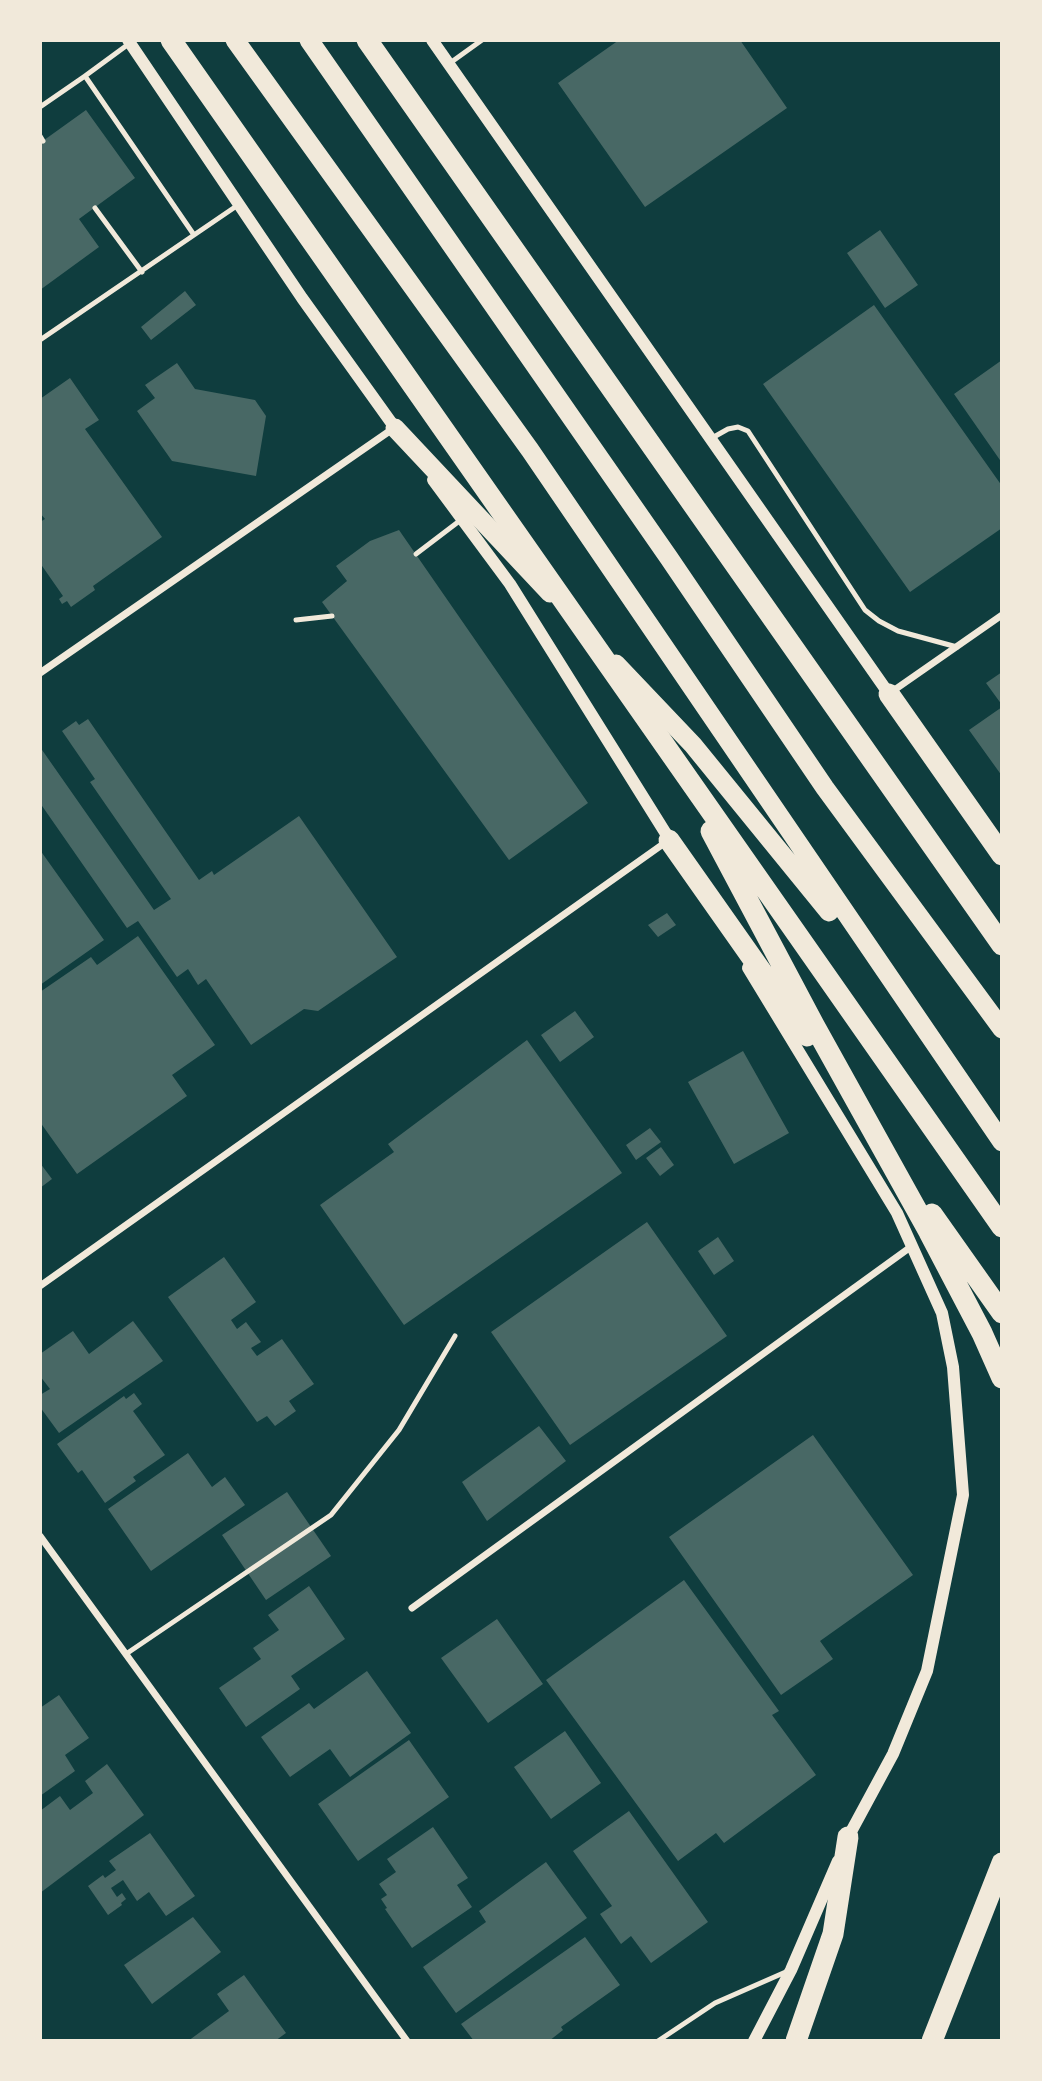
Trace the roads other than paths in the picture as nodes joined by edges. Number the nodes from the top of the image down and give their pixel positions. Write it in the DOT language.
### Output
graph roads {
  1 [pos="171,40"];
  2 [pos="235,40"];
  3 [pos="309,40"];
  4 [pos="367,40"];
  5 [pos="432,40"];
  6 [pos="482,40"];
  7 [pos="129,42"];
  8 [pos="448,64"];
  9 [pos="85,76"];
  10 [pos="40,107"];
  11 [pos="238,205"];
  12 [pos="95,208"];
  13 [pos="194,235"];
  14 [pos="142,272"];
  15 [pos="40,340"];
  16 [pos="395,428"];
  17 [pos="711,439"];
  18 [pos="462,519"];
  19 [pos="416,554"];
  20 [pos="1002,615"];
  21 [pos="331,616"];
  22 [pos="296,620"];
  23 [pos="957,647"];
  24 [pos="40,673"];
  25 [pos="889,694"];
  26 [pos="665,746"];
  27 [pos="669,840"];
  28 [pos="1001,852"];
  29 [pos="1002,945"];
  30 [pos="912,1013"];
  31 [pos="1002,1029"];
  32 [pos="1002,1142"];
  33 [pos="1002,1227"];
  34 [pos="912,1246"];
  35 [pos="40,1286"];
  36 [pos="1002,1314"];
  37 [pos="455,1336"];
  38 [pos="1002,1378"];
  39 [pos="40,1536"];
  40 [pos="412,1608"];
  41 [pos="127,1654"];
  42 [pos="848,1838"];
  43 [pos="1002,1863"];
  44 [pos="791,1970"];
  45 [pos="407,2041"];
  46 [pos="658,2041"];
  47 [pos="754,2041"];
  48 [pos="796,2041"];
  49 [pos="932,2041"];
  1 -- 26 [label="highway"];
  2 -- 30 [label="highway"];
  3 -- 31 [label="highway"];
  4 -- 29 [label="highway"];
  5 -- 8 [label="street"];
  6 -- 8 [label="lane"];
  7 -- 9 [label="lane"];
  7 -- 11 [label="street"];
  8 -- 17 [label="street"];
  9 -- 10 [label="lane"];
  9 -- 13 [label="lane"];
  11 -- 13 [label="lane"];
  11 -- 16 [label="street"];
  12 -- 14 [label="lane"];
  13 -- 14 [label="lane"];
  14 -- 15 [label="lane"];
  16 -- 18 [label="street"];
  16 -- 24 [label="street"];
  16 -- 30 [label="highway"];
  17 -- 23 [label="lane"];
  17 -- 25 [label="street"];
  18 -- 19 [label="lane"];
  18 -- 27 [label="street"];
  20 -- 23 [label="street"];
  21 -- 22 [label="lane"];
  23 -- 25 [label="street"];
  25 -- 28 [label="highway"];
  26 -- 33 [label="highway"];
  26 -- 38 [label="highway"];
  27 -- 34 [label="street"];
  27 -- 35 [label="street"];
  27 -- 36 [label="highway"];
  30 -- 32 [label="highway"];
  34 -- 40 [label="street"];
  34 -- 42 [label="street"];
  37 -- 41 [label="lane"];
  39 -- 41 [label="street"];
  41 -- 45 [label="street"];
  42 -- 44 [label="street"];
  42 -- 48 [label="highway"];
  43 -- 49 [label="highway"];
  44 -- 46 [label="lane"];
  44 -- 47 [label="street"];
}
